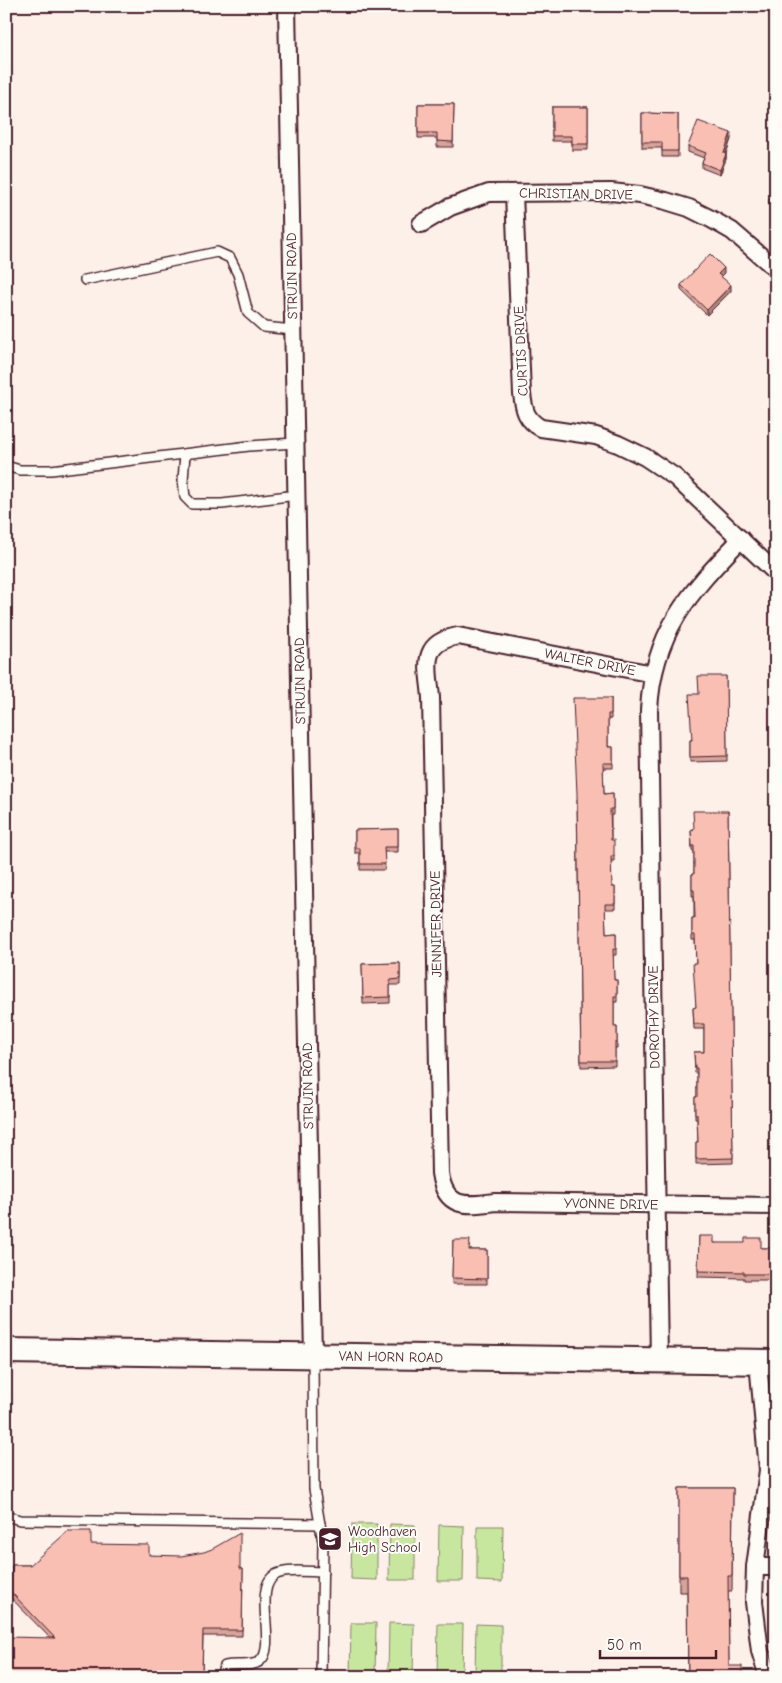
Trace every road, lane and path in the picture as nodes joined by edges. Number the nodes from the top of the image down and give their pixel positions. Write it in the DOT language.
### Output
graph roads {
  1 [pos="287,6"];
  2 [pos="514,193"];
  3 [pos="422,224"];
  4 [pos="776,270"];
  5 [pos="85,280"];
  6 [pos="293,330"];
  7 [pos="296,443"];
  8 [pos="185,454"];
  9 [pos="6,466"];
  10 [pos="297,495"];
  11 [pos="741,540"];
  12 [pos="776,573"];
  13 [pos="432,651"];
  14 [pos="653,674"];
  15 [pos="448,1196"];
  16 [pos="656,1205"];
  17 [pos="776,1206"];
  18 [pos="6,1351"];
  19 [pos="313,1356"];
  20 [pos="659,1360"];
  21 [pos="767,1362"];
  22 [pos="772,1470"];
  23 [pos="6,1516"];
  24 [pos="320,1524"];
  25 [pos="755,1567"];
  26 [pos="776,1567"];
  27 [pos="323,1572"];
  28 [pos="221,1677"];
  29 [pos="322,1677"];
  30 [pos="768,1677"];
  1 -- 6 [label="street, STRUIN ROAD"];
  2 -- 3 [label="street, CHRISTIAN DRIVE"];
  2 -- 4 [label="street, CHRISTIAN DRIVE"];
  2 -- 11 [label="street, CURTIS DRIVE"];
  5 -- 6 [label="lane"];
  6 -- 7 [label="street, STRUIN ROAD"];
  7 -- 8 [label="lane"];
  7 -- 10 [label="street, STRUIN ROAD"];
  8 -- 9 [label="lane"];
  8 -- 10 [label="lane"];
  10 -- 19 [label="street, STRUIN ROAD"];
  11 -- 12 [label="street, CURTIS DRIVE"];
  11 -- 14 [label="street, WALTER DRIVE"];
  13 -- 14 [label="street, WALTER DRIVE"];
  13 -- 15 [label="street, JENNIFER DRIVE"];
  14 -- 16 [label="street, DOROTHY DRIVE"];
  15 -- 16 [label="street, YVONNE DRIVE"];
  16 -- 17 [label="street, YVONNE DRIVE"];
  16 -- 20 [label="street, DOROTHY DRIVE"];
  18 -- 19 [label="main road, VAN HORN ROAD"];
  19 -- 20 [label="main road, VAN HORN ROAD"];
  19 -- 24 [label="lane"];
  20 -- 21 [label="main road, VAN HORN ROAD"];
  21 -- 22 [label="street"];
  22 -- 25 [label="street"];
  23 -- 24 [label="lane"];
  24 -- 27 [label="lane"];
  25 -- 26 [label="street"];
  25 -- 30 [label="street"];
  27 -- 28 [label="lane"];
  27 -- 29 [label="lane"];
}
